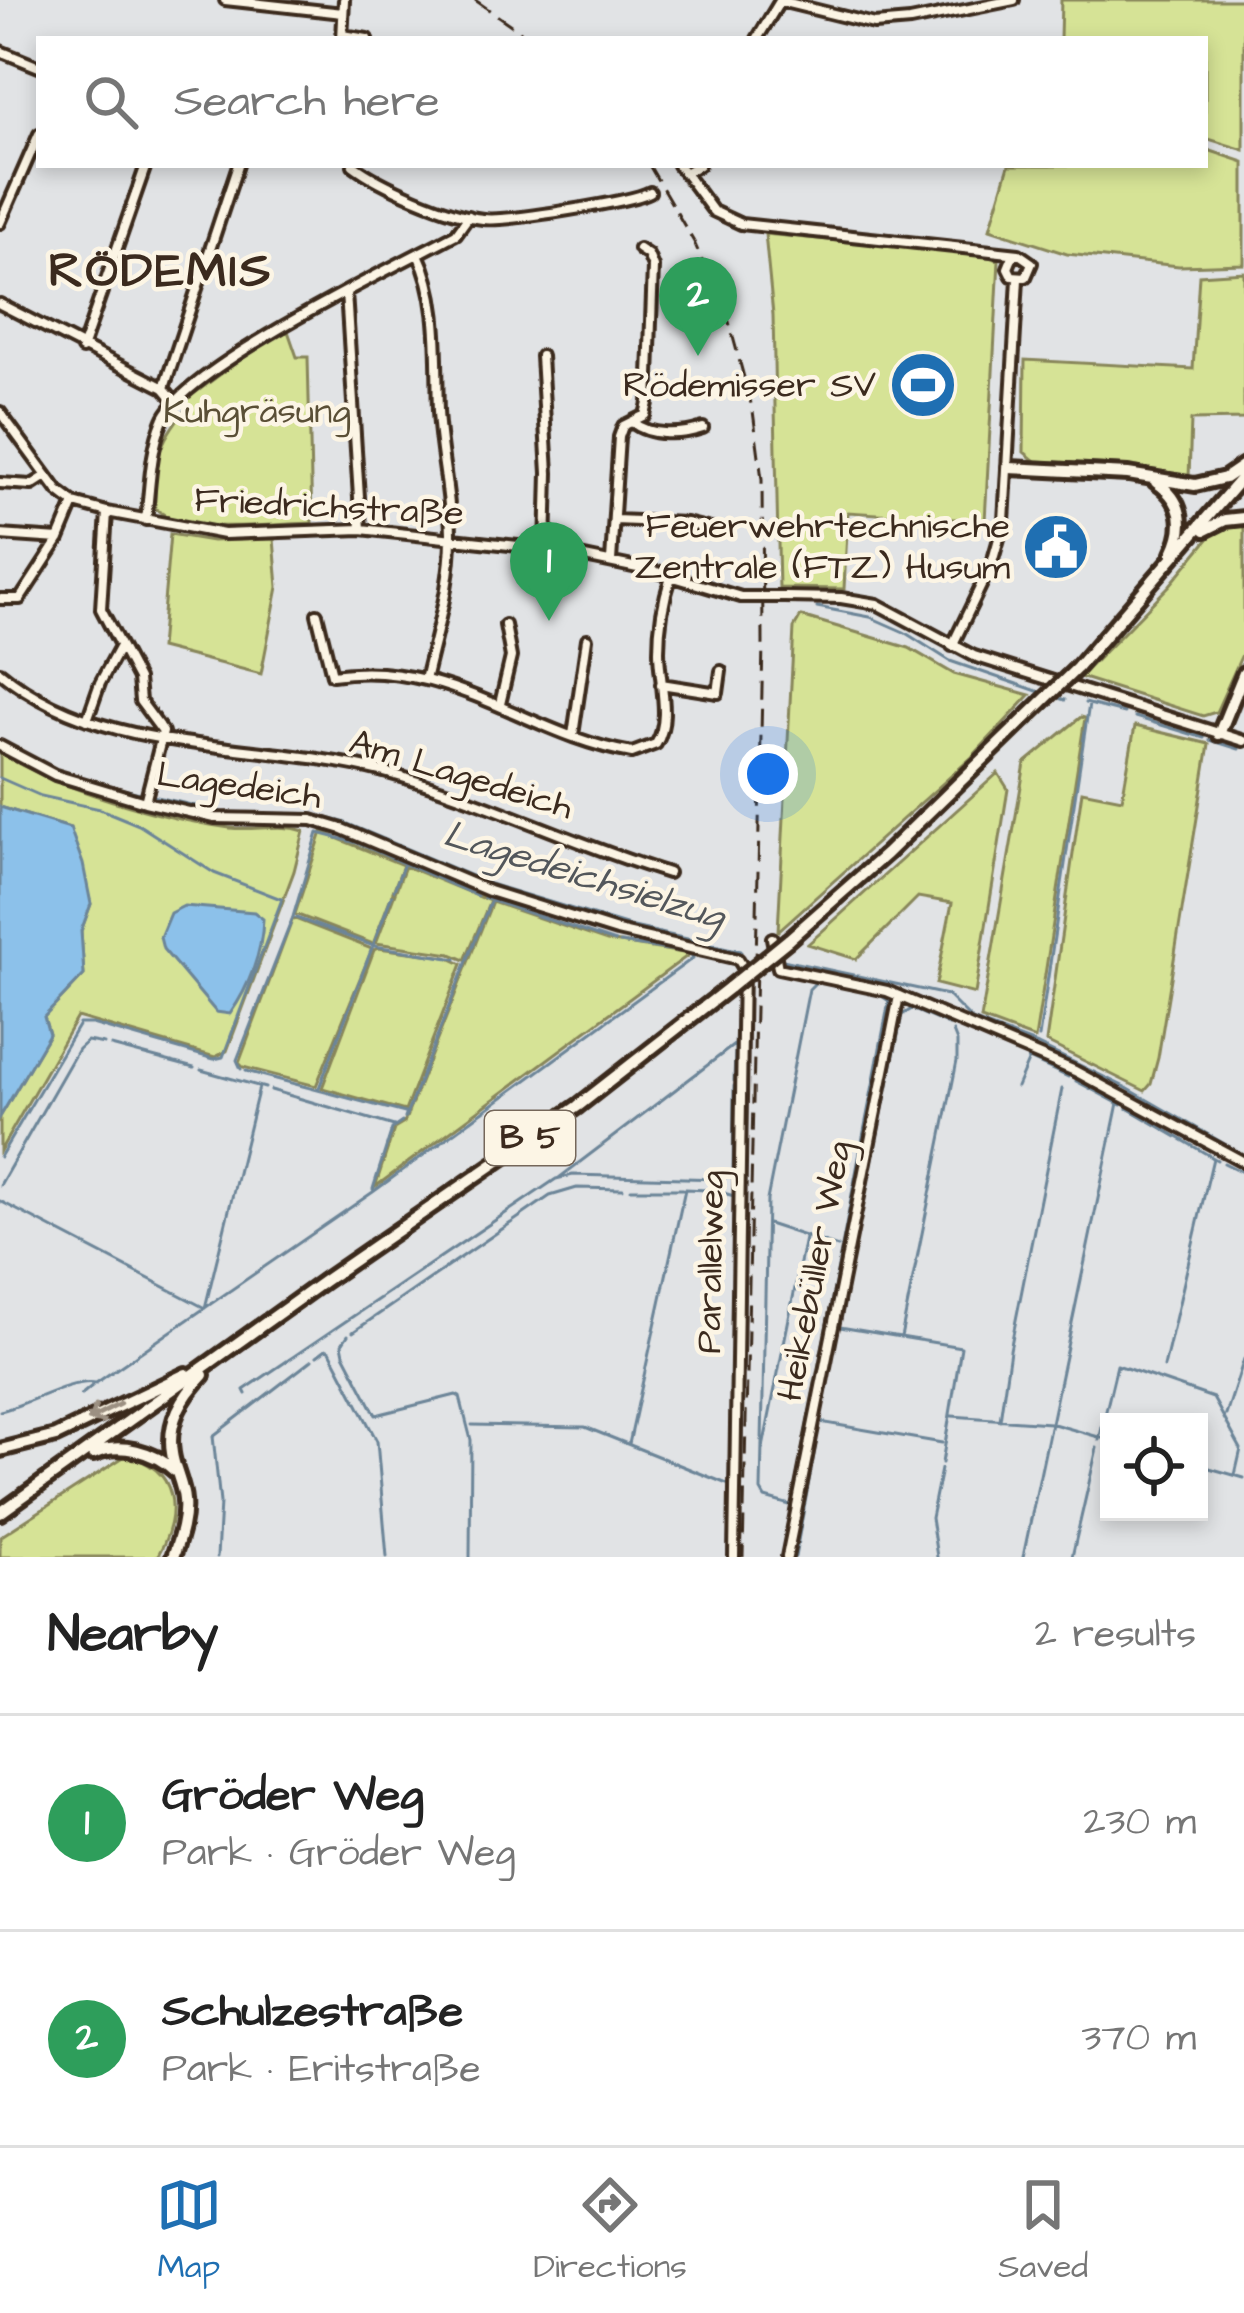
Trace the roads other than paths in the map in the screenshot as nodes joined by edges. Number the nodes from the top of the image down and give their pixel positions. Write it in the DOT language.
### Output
graph roads {
  1 [pos="226,0"];
  2 [pos="344,0"];
  3 [pos="780,0"];
  4 [pos="1014,0"];
  5 [pos="343,13"];
  6 [pos="342,36"];
  7 [pos="759,36"];
  8 [pos="0,51"];
  9 [pos="36,66"];
  10 [pos="36,141"];
  11 [pos="145,168"];
  12 [pos="237,168"];
  13 [pos="358,168"];
  14 [pos="682,169"];
  15 [pos="650,193"];
  16 [pos="469,216"];
  17 [pos="0,223"];
  18 [pos="639,249"];
  19 [pos="418,254"];
  20 [pos="1013,256"];
  21 [pos="1018,279"];
  22 [pos="346,292"];
  23 [pos="0,304"];
  24 [pos="82,349"];
  25 [pos="542,356"];
  26 [pos="164,388"];
  27 [pos="175,400"];
  28 [pos="0,412"];
  29 [pos="631,422"];
  30 [pos="703,428"];
  31 [pos="1244,465"];
  32 [pos="1009,468"];
  33 [pos="1244,475"];
  34 [pos="46,476"];
  35 [pos="1148,477"];
  36 [pos="0,483"];
  37 [pos="74,503"];
  38 [pos="107,512"];
  39 [pos="1244,518"];
  40 [pos="146,520"];
  41 [pos="615,520"];
  42 [pos="361,529"];
  43 [pos="715,530"];
  44 [pos="0,535"];
  45 [pos="451,537"];
  46 [pos="59,539"];
  47 [pos="1188,543"];
  48 [pos="546,548"];
  49 [pos="611,561"];
  50 [pos="1164,571"];
  51 [pos="671,577"];
  52 [pos="0,599"];
  53 [pos="317,614"];
  54 [pos="505,625"];
  55 [pos="587,639"];
  56 [pos="952,646"];
  57 [pos="119,648"];
  58 [pos="721,671"];
  59 [pos="0,672"];
  60 [pos="1244,673"];
  61 [pos="425,680"];
  62 [pos="661,684"];
  63 [pos="500,704"];
  64 [pos="87,720"];
  65 [pos="1220,734"];
  66 [pos="573,735"];
  67 [pos="161,739"];
  68 [pos="1244,741"];
  69 [pos="0,746"];
  70 [pos="145,802"];
  71 [pos="668,873"];
  72 [pos="772,938"];
  73 [pos="743,967"];
  74 [pos="899,997"];
  75 [pos="1244,1162"];
  76 [pos="210,1363"];
  77 [pos="0,1450"];
  78 [pos="59,1474"];
  79 [pos="178,1475"];
  80 [pos="0,1514"];
  81 [pos="173,1557"];
  82 [pos="734,1557"];
  83 [pos="787,1557"];
  1 -- 5 [label="street"];
  2 -- 5 [label="street"];
  3 -- 4 [label="street"];
  3 -- 7 [label="street"];
  5 -- 6 [label="street"];
  8 -- 9 [label="street"];
  10 -- 17 [label="street"];
  11 -- 24 [label="street"];
  12 -- 26 [label="street"];
  13 -- 16 [label="street"];
  14 -- 20 [label="street"];
  15 -- 16 [label="street"];
  16 -- 19 [label="street"];
  18 -- 29 [label="street"];
  19 -- 22 [label="street"];
  19 -- 45 [label="street"];
  20 -- 21 [label="street"];
  20 -- 21 [label="street"];
  21 -- 32 [label="street"];
  22 -- 27 [label="street"];
  22 -- 42 [label="street"];
  23 -- 24 [label="street"];
  24 -- 26 [label="street"];
  25 -- 48 [label="street"];
  26 -- 27 [label="street"];
  27 -- 40 [label="street"];
  28 -- 34 [label="street, Friedrichstraße"];
  29 -- 30 [label="street"];
  29 -- 41 [label="street"];
  31 -- 35 [label="highway"];
  32 -- 35 [label="highway"];
  32 -- 56 [label="street"];
  33 -- 47 [label="highway, B 5"];
  34 -- 36 [label="street"];
  34 -- 37 [label="street, Friedrichstraße"];
  35 -- 50 [label="highway"];
  37 -- 38 [label="street, Friedrichstraße"];
  37 -- 46 [label="street"];
  38 -- 40 [label="street, Friedrichstraße"];
  38 -- 57 [label="street"];
  39 -- 47 [label="highway"];
  40 -- 42 [label="street, Friedrichstraße"];
  41 -- 43 [label="street"];
  41 -- 49 [label="street"];
  42 -- 45 [label="street, Friedrichstraße"];
  44 -- 46 [label="street"];
  45 -- 48 [label="street, Friedrichstraße"];
  45 -- 61 [label="street"];
  46 -- 52 [label="street"];
  47 -- 50 [label="highway, B 5"];
  48 -- 49 [label="street, Friedrichstraße"];
  49 -- 51 [label="street, Friedrichstraße"];
  50 -- 76 [label="highway, B 5, bridge"];
  51 -- 56 [label="street, Friedrichstraße, bridge"];
  51 -- 62 [label="street"];
  53 -- 61 [label="street"];
  54 -- 63 [label="street"];
  55 -- 66 [label="street"];
  56 -- 65 [label="street, Friedrichstraße"];
  57 -- 64 [label="street"];
  57 -- 67 [label="street"];
  58 -- 62 [label="street"];
  59 -- 64 [label="street, Am Lagedeich"];
  60 -- 65 [label="highway"];
  61 -- 63 [label="street"];
  62 -- 66 [label="street"];
  63 -- 66 [label="street"];
  64 -- 67 [label="street, Am Lagedeich"];
  65 -- 68 [label="street, Friedrichstraße"];
  67 -- 70 [label="street"];
  67 -- 71 [label="street, Am Lagedeich"];
  69 -- 70 [label="street, Lagedeich"];
  70 -- 73 [label="street, Lagedeich"];
  72 -- 74 [label="street"];
  73 -- 82 [label="street, Parallelweg"];
  74 -- 75 [label="street"];
  74 -- 83 [label="street, Heikebüller Weg"];
  76 -- 77 [label="highway, one-way"];
  76 -- 78 [label="highway, B 5"];
  76 -- 79 [label="highway"];
  78 -- 79 [label="highway"];
  78 -- 80 [label="highway, B 5"];
  79 -- 81 [label="highway"];
}
